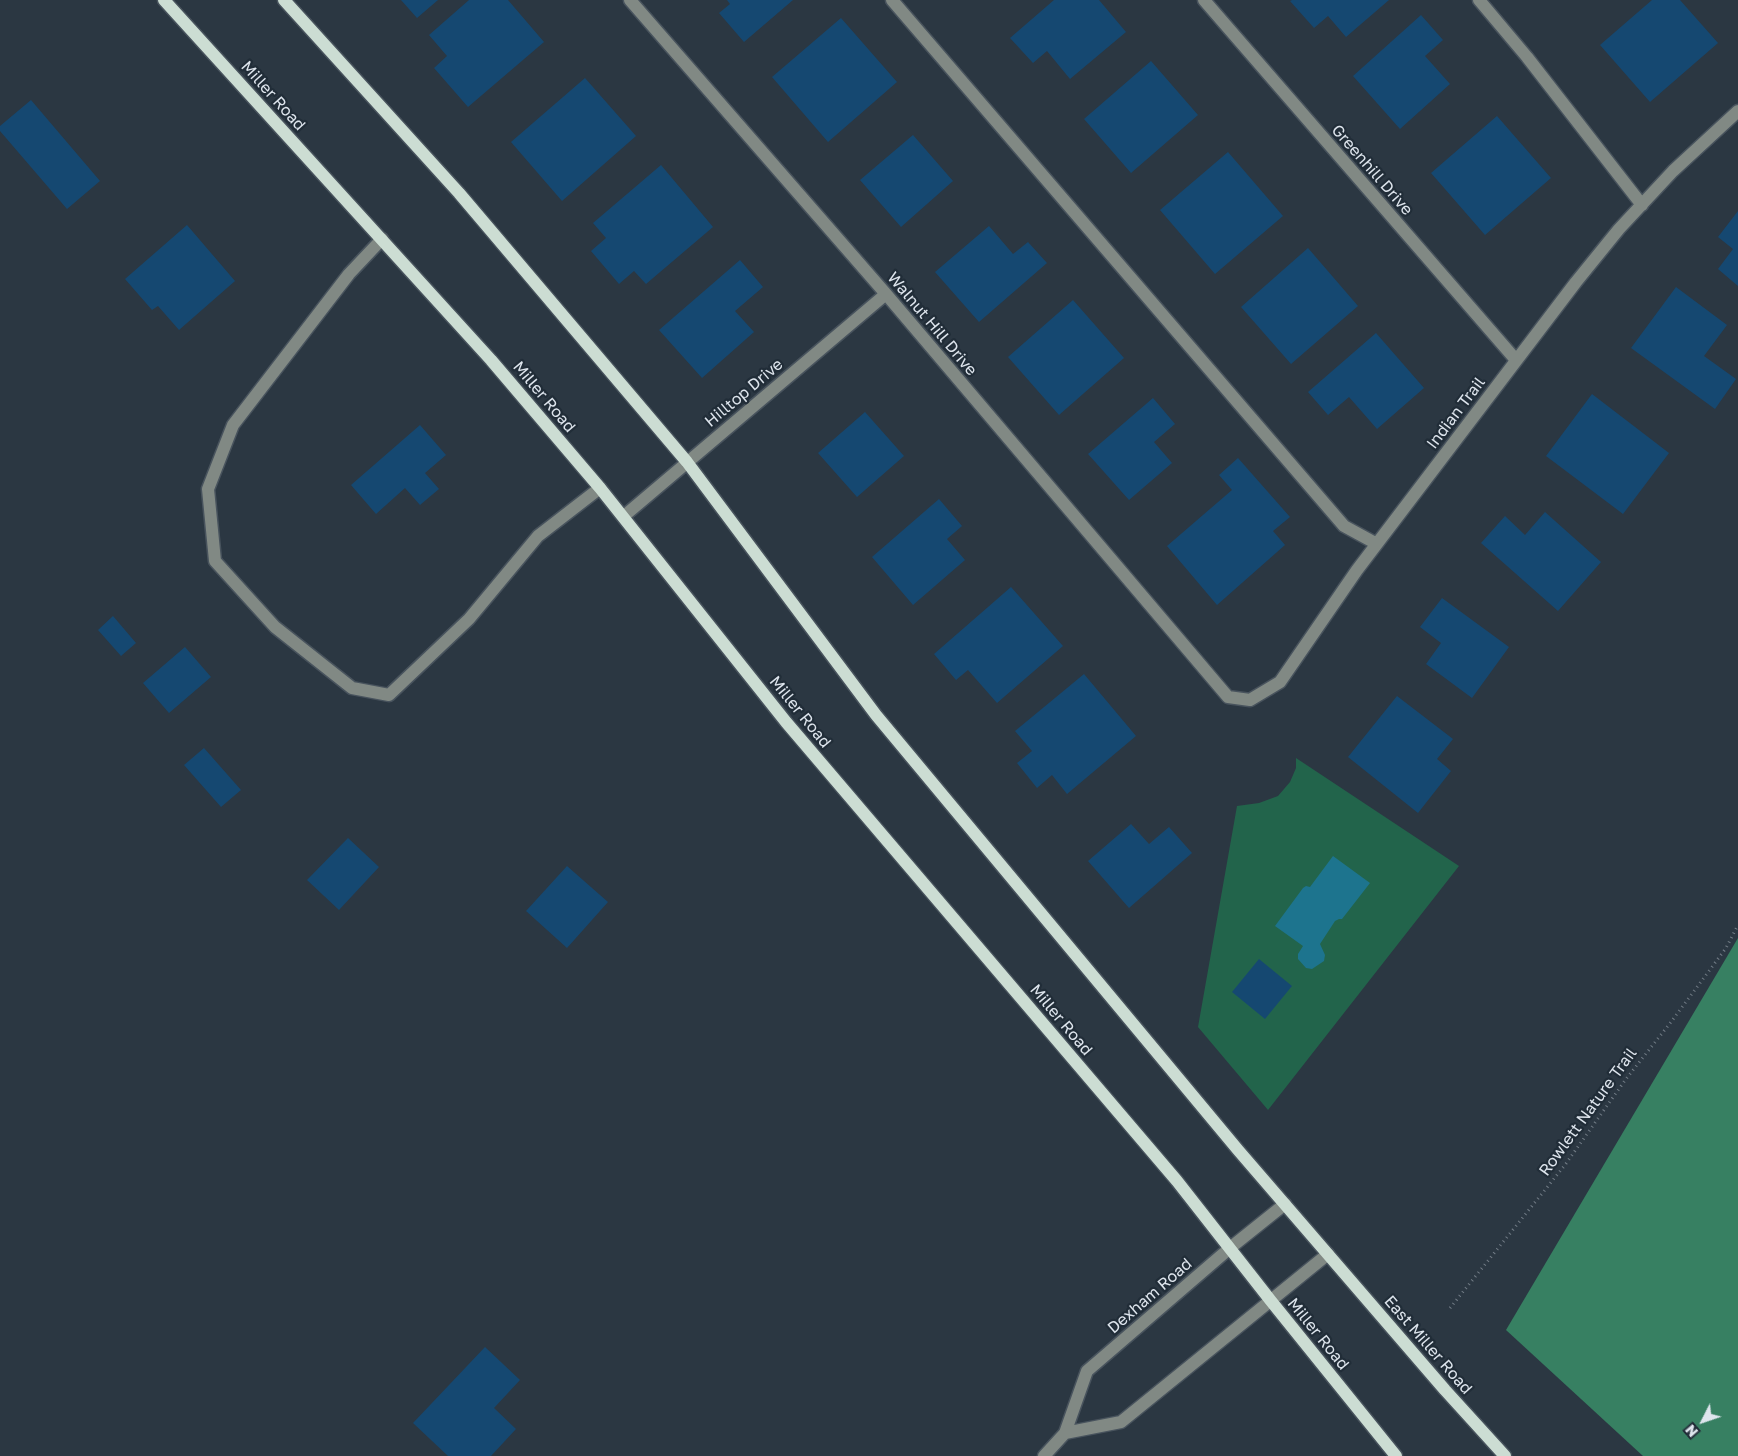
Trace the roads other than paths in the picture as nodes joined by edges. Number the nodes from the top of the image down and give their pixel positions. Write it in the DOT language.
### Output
graph roads {
  1 [pos="164,0"];
  2 [pos="284,0"];
  3 [pos="630,0"];
  4 [pos="892,0"];
  5 [pos="1204,0"];
  6 [pos="1479,0"];
  7 [pos="1738,111"];
  8 [pos="1642,205"];
  9 [pos="382,240"];
  10 [pos="886,294"];
  11 [pos="1516,360"];
  12 [pos="688,462"];
  13 [pos="600,488"];
  14 [pos="624,516"];
  15 [pos="1377,544"];
  16 [pos="1206,671"];
  17 [pos="1285,1204"];
  18 [pos="1230,1248"];
  19 [pos="1328,1254"];
  20 [pos="1271,1301"];
  21 [pos="1066,1433"];
  22 [pos="1044,1456"];
  23 [pos="1396,1456"];
  24 [pos="1505,1456"];
  1 -- 9 [label="main road, Miller Road"];
  2 -- 12 [label="main road"];
  3 -- 10 [label="street, Walnut Hill Drive"];
  4 -- 15 [label="street"];
  5 -- 11 [label="street, Greenhill Drive"];
  6 -- 8 [label="street"];
  7 -- 8 [label="street, Indian Trail"];
  8 -- 11 [label="street, Indian Trail"];
  9 -- 13 [label="main road, Miller Road"];
  9 -- 13 [label="street"];
  10 -- 12 [label="street, Hilltop Drive"];
  10 -- 16 [label="street, Walnut Hill Drive"];
  11 -- 15 [label="street, Indian Trail"];
  12 -- 14 [label="street, Hilltop Drive"];
  12 -- 17 [label="main road"];
  13 -- 14 [label="main road, Miller Road"];
  14 -- 18 [label="main road, Miller Road"];
  15 -- 16 [label="street, Indian Trail"];
  17 -- 18 [label="street, Dexham Road"];
  17 -- 19 [label="main road"];
  18 -- 20 [label="main road, Miller Road"];
  18 -- 21 [label="street, Dexham Road"];
  19 -- 20 [label="street"];
  19 -- 24 [label="main road, East Miller Road"];
  20 -- 21 [label="street"];
  20 -- 23 [label="main road, Miller Road"];
  21 -- 22 [label="street, Dexham Road"];
}
